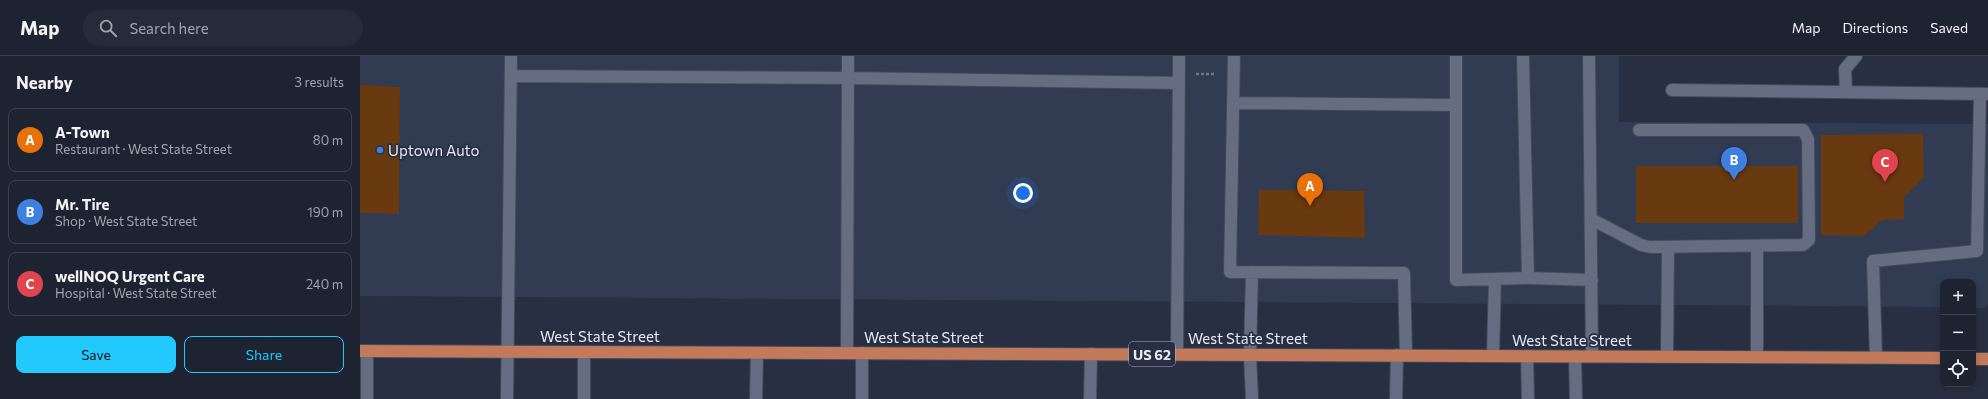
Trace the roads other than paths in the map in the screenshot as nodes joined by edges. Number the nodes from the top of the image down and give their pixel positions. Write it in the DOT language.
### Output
graph roads {
  1 [pos="511,56"];
  2 [pos="848,56"];
  3 [pos="1179,56"];
  4 [pos="1234,56"];
  5 [pos="1456,56"];
  6 [pos="1523,56"];
  7 [pos="1590,56"];
  8 [pos="1856,56"];
  9 [pos="511,76"];
  10 [pos="848,78"];
  11 [pos="1179,79"];
  12 [pos="1672,90"];
  13 [pos="1846,92"];
  14 [pos="1984,94"];
  15 [pos="1233,103"];
  16 [pos="1456,105"];
  17 [pos="1639,130"];
  18 [pos="1591,219"];
  19 [pos="1757,247"];
  20 [pos="1668,248"];
  21 [pos="1252,272"];
  22 [pos="1528,278"];
  23 [pos="1495,279"];
  24 [pos="1592,280"];
  25 [pos="363,351"];
  26 [pos="507,352"];
  27 [pos="584,352"];
  28 [pos="757,352"];
  29 [pos="847,353"];
  30 [pos="862,353"];
  31 [pos="1091,354"];
  32 [pos="1177,354"];
  33 [pos="1250,355"];
  34 [pos="1401,355"];
  35 [pos="1493,355"];
  36 [pos="1527,356"];
  37 [pos="1576,356"];
  38 [pos="1592,356"];
  39 [pos="1667,356"];
  40 [pos="1757,357"];
  41 [pos="1876,357"];
  42 [pos="1940,358"];
  43 [pos="1976,358"];
  44 [pos="1988,359"];
  45 [pos="367,399"];
  46 [pos="507,399"];
  47 [pos="584,399"];
  48 [pos="756,399"];
  49 [pos="862,399"];
  50 [pos="1090,399"];
  51 [pos="1252,399"];
  52 [pos="1396,399"];
  53 [pos="1528,399"];
  54 [pos="1576,399"];
  1 -- 9 [label="lane"];
  2 -- 10 [label="lane"];
  3 -- 11 [label="lane"];
  4 -- 15 [label="lane"];
  5 -- 16 [label="lane"];
  6 -- 22 [label="lane"];
  7 -- 18 [label="lane"];
  8 -- 13 [label="lane"];
  9 -- 10 [label="lane"];
  9 -- 26 [label="lane"];
  10 -- 11 [label="lane"];
  10 -- 29 [label="lane"];
  11 -- 32 [label="lane"];
  12 -- 13 [label="lane"];
  13 -- 14 [label="lane"];
  14 -- 41 [label="lane"];
  15 -- 16 [label="lane"];
  15 -- 21 [label="lane"];
  16 -- 23 [label="lane"];
  17 -- 19 [label="lane"];
  18 -- 20 [label="lane"];
  18 -- 24 [label="lane"];
  19 -- 20 [label="lane"];
  19 -- 40 [label="lane"];
  20 -- 39 [label="lane"];
  21 -- 33 [label="lane"];
  21 -- 34 [label="lane"];
  22 -- 23 [label="lane"];
  22 -- 24 [label="lane"];
  23 -- 35 [label="lane"];
  24 -- 38 [label="lane"];
  25 -- 26 [label="highway, West State Street / US 62"];
  25 -- 45 [label="lane"];
  26 -- 27 [label="highway, West State Street / US 62"];
  26 -- 46 [label="lane"];
  27 -- 28 [label="highway, West State Street / US 62"];
  27 -- 47 [label="lane"];
  28 -- 29 [label="highway, West State Street / US 62"];
  28 -- 48 [label="lane"];
  29 -- 30 [label="highway, West State Street / US 62"];
  30 -- 31 [label="highway, West State Street / US 62"];
  30 -- 49 [label="lane"];
  31 -- 32 [label="highway, West State Street / US 62"];
  31 -- 50 [label="lane"];
  32 -- 33 [label="highway, West State Street / US 62"];
  33 -- 34 [label="highway, West State Street / US 62"];
  33 -- 51 [label="lane"];
  34 -- 35 [label="highway, West State Street / US 62"];
  34 -- 52 [label="lane"];
  35 -- 36 [label="highway, West State Street / US 62"];
  36 -- 37 [label="highway, West State Street / US 62"];
  36 -- 53 [label="lane"];
  37 -- 38 [label="highway, West State Street / US 62"];
  37 -- 54 [label="lane"];
  38 -- 39 [label="highway, West State Street / US 62"];
  39 -- 40 [label="highway, West State Street / US 62"];
  40 -- 41 [label="highway, West State Street / US 62"];
  41 -- 42 [label="highway, West State Street / US 62"];
  43 -- 44 [label="highway"];
}
